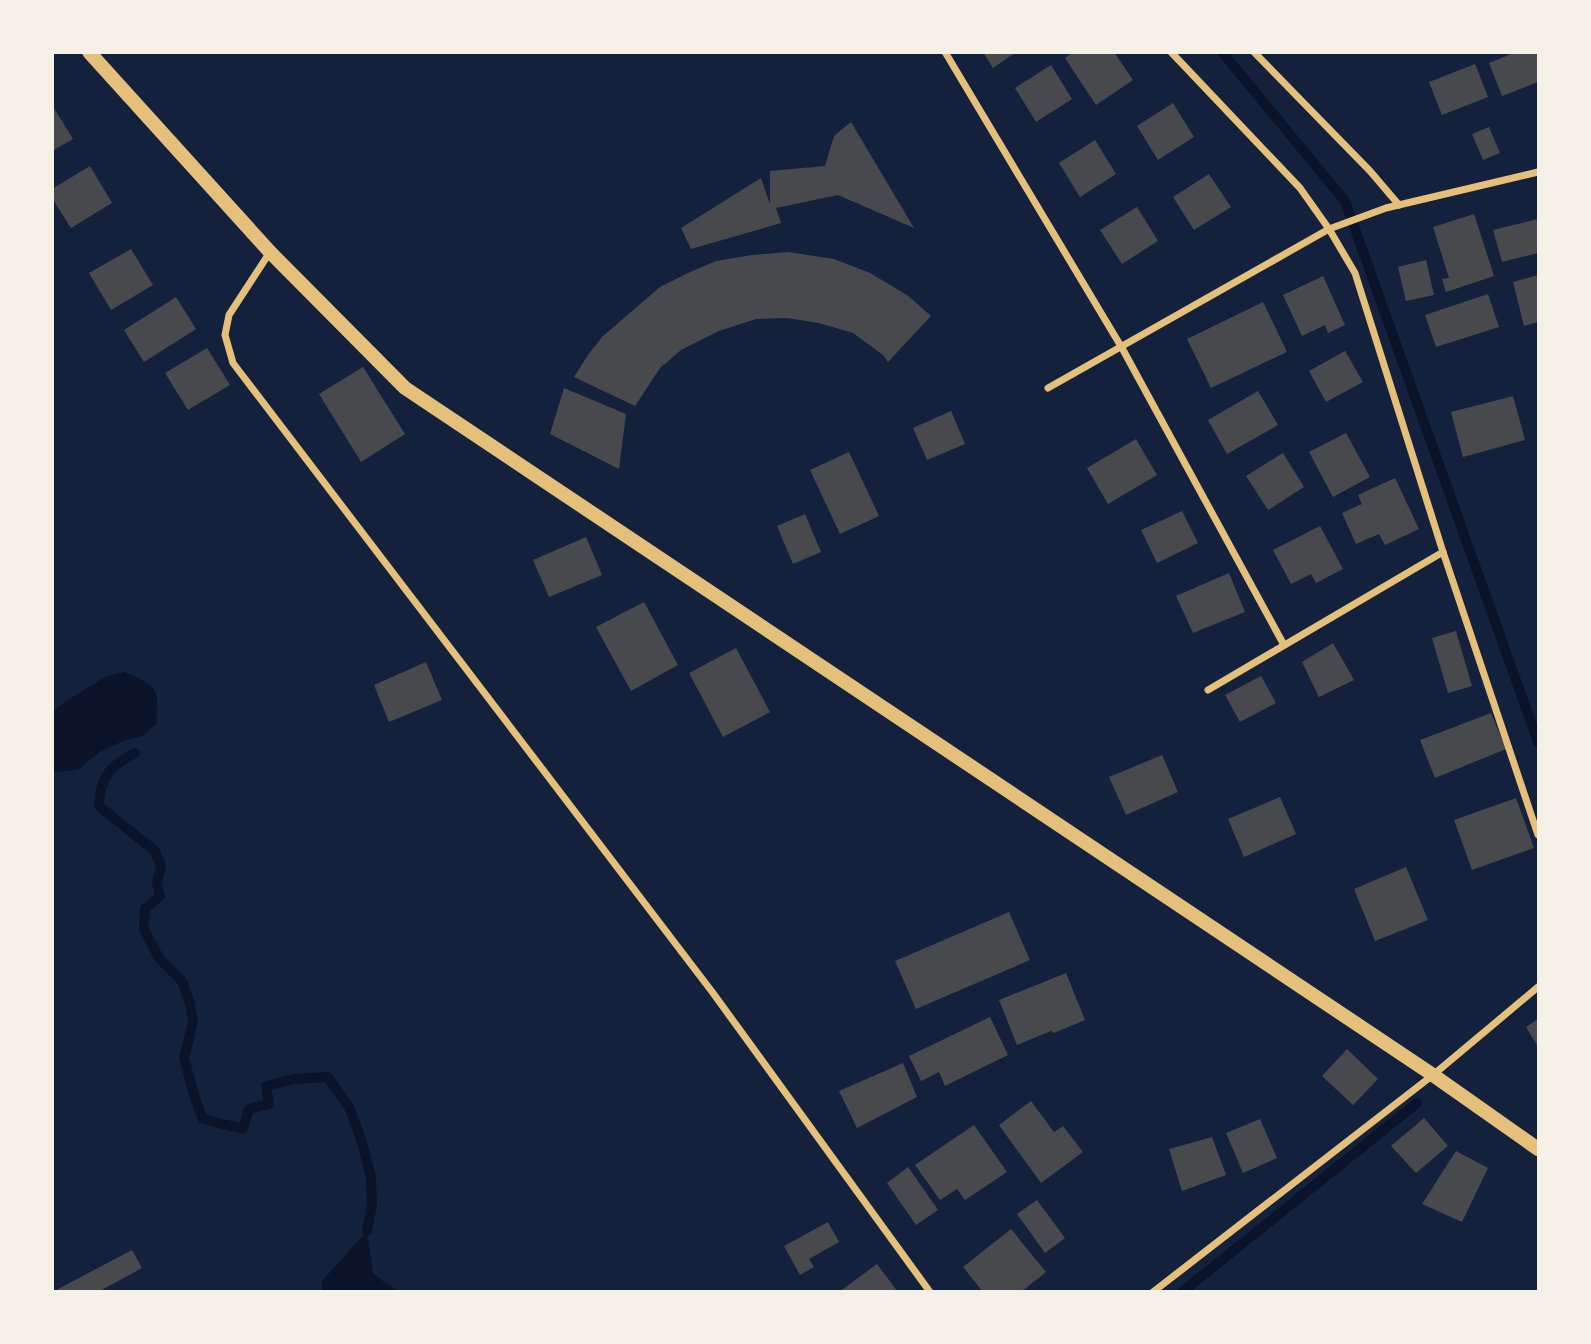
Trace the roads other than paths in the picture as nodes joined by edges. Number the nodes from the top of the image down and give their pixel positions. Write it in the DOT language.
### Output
graph roads {
  1 [pos="89,52"];
  2 [pos="945,52"];
  3 [pos="1171,52"];
  4 [pos="1254,52"];
  5 [pos="1538,172"];
  6 [pos="1399,205"];
  7 [pos="1329,229"];
  8 [pos="270,252"];
  9 [pos="1122,348"];
  10 [pos="1048,388"];
  11 [pos="1443,552"];
  12 [pos="1284,645"];
  13 [pos="1208,690"];
  14 [pos="1538,835"];
  15 [pos="1538,987"];
  16 [pos="1433,1075"];
  17 [pos="1538,1149"];
  18 [pos="930,1292"];
  19 [pos="1153,1292"];
  1 -- 8 [label="main road"];
  2 -- 9 [label="street"];
  3 -- 7 [label="street"];
  4 -- 6 [label="street"];
  5 -- 6 [label="street"];
  6 -- 7 [label="street"];
  7 -- 9 [label="street"];
  7 -- 11 [label="street"];
  8 -- 16 [label="main road"];
  8 -- 18 [label="street"];
  9 -- 10 [label="street"];
  9 -- 12 [label="street"];
  11 -- 12 [label="street"];
  11 -- 14 [label="street"];
  12 -- 13 [label="street"];
  15 -- 16 [label="street"];
  16 -- 17 [label="main road"];
  16 -- 19 [label="street"];
}
